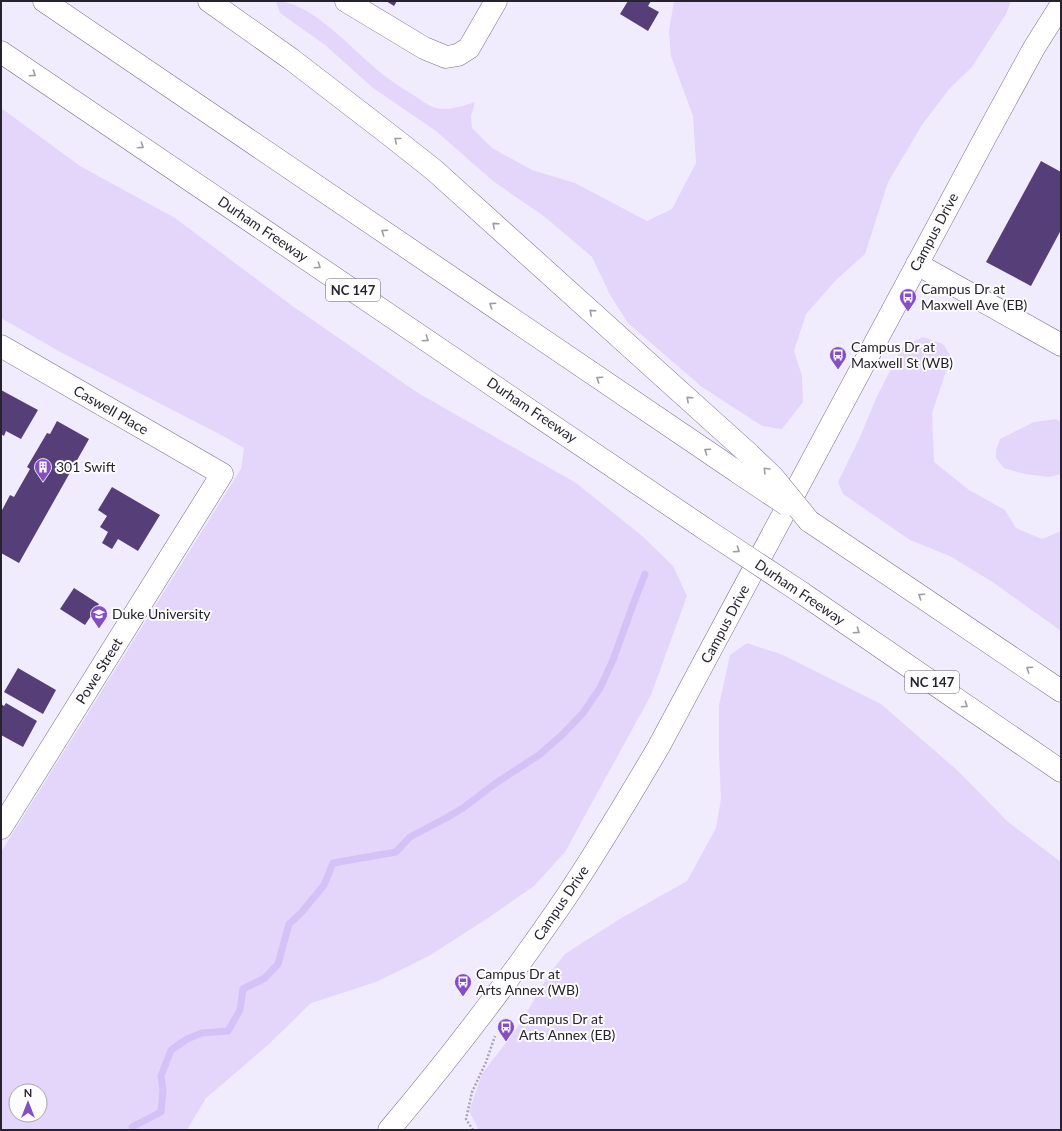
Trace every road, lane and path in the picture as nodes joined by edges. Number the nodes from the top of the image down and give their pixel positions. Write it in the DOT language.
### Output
graph roads {
  1 [pos="44,1"];
  2 [pos="209,1"];
  3 [pos="346,1"];
  4 [pos="496,1"];
  5 [pos="1061,5"];
  6 [pos="1,52"];
  7 [pos="917,264"];
  8 [pos="1061,345"];
  9 [pos="1,346"];
  10 [pos="222,474"];
  11 [pos="809,521"];
  12 [pos="1061,691"];
  13 [pos="1061,771"];
  14 [pos="1,828"];
  15 [pos="496,1032"];
  16 [pos="390,1130"];
  17 [pos="473,1130"];
  11 -- 1 [label="main road, one-way, bridge"];
  11 -- 2 [label="main road, one-way, bridge"];
  3 -- 4 [label="main road"];
  5 -- 7 [label="main road, Campus Drive"];
  6 -- 13 [label="main road, Durham Freeway / NC 147, one-way, bridge"];
  7 -- 8 [label="main road"];
  7 -- 16 [label="main road, Campus Drive"];
  9 -- 10 [label="main road, Caswell Place"];
  10 -- 14 [label="main road, Powe Street"];
  12 -- 11 [label="main road, one-way"];
  15 -- 17 [label="path"];
}
